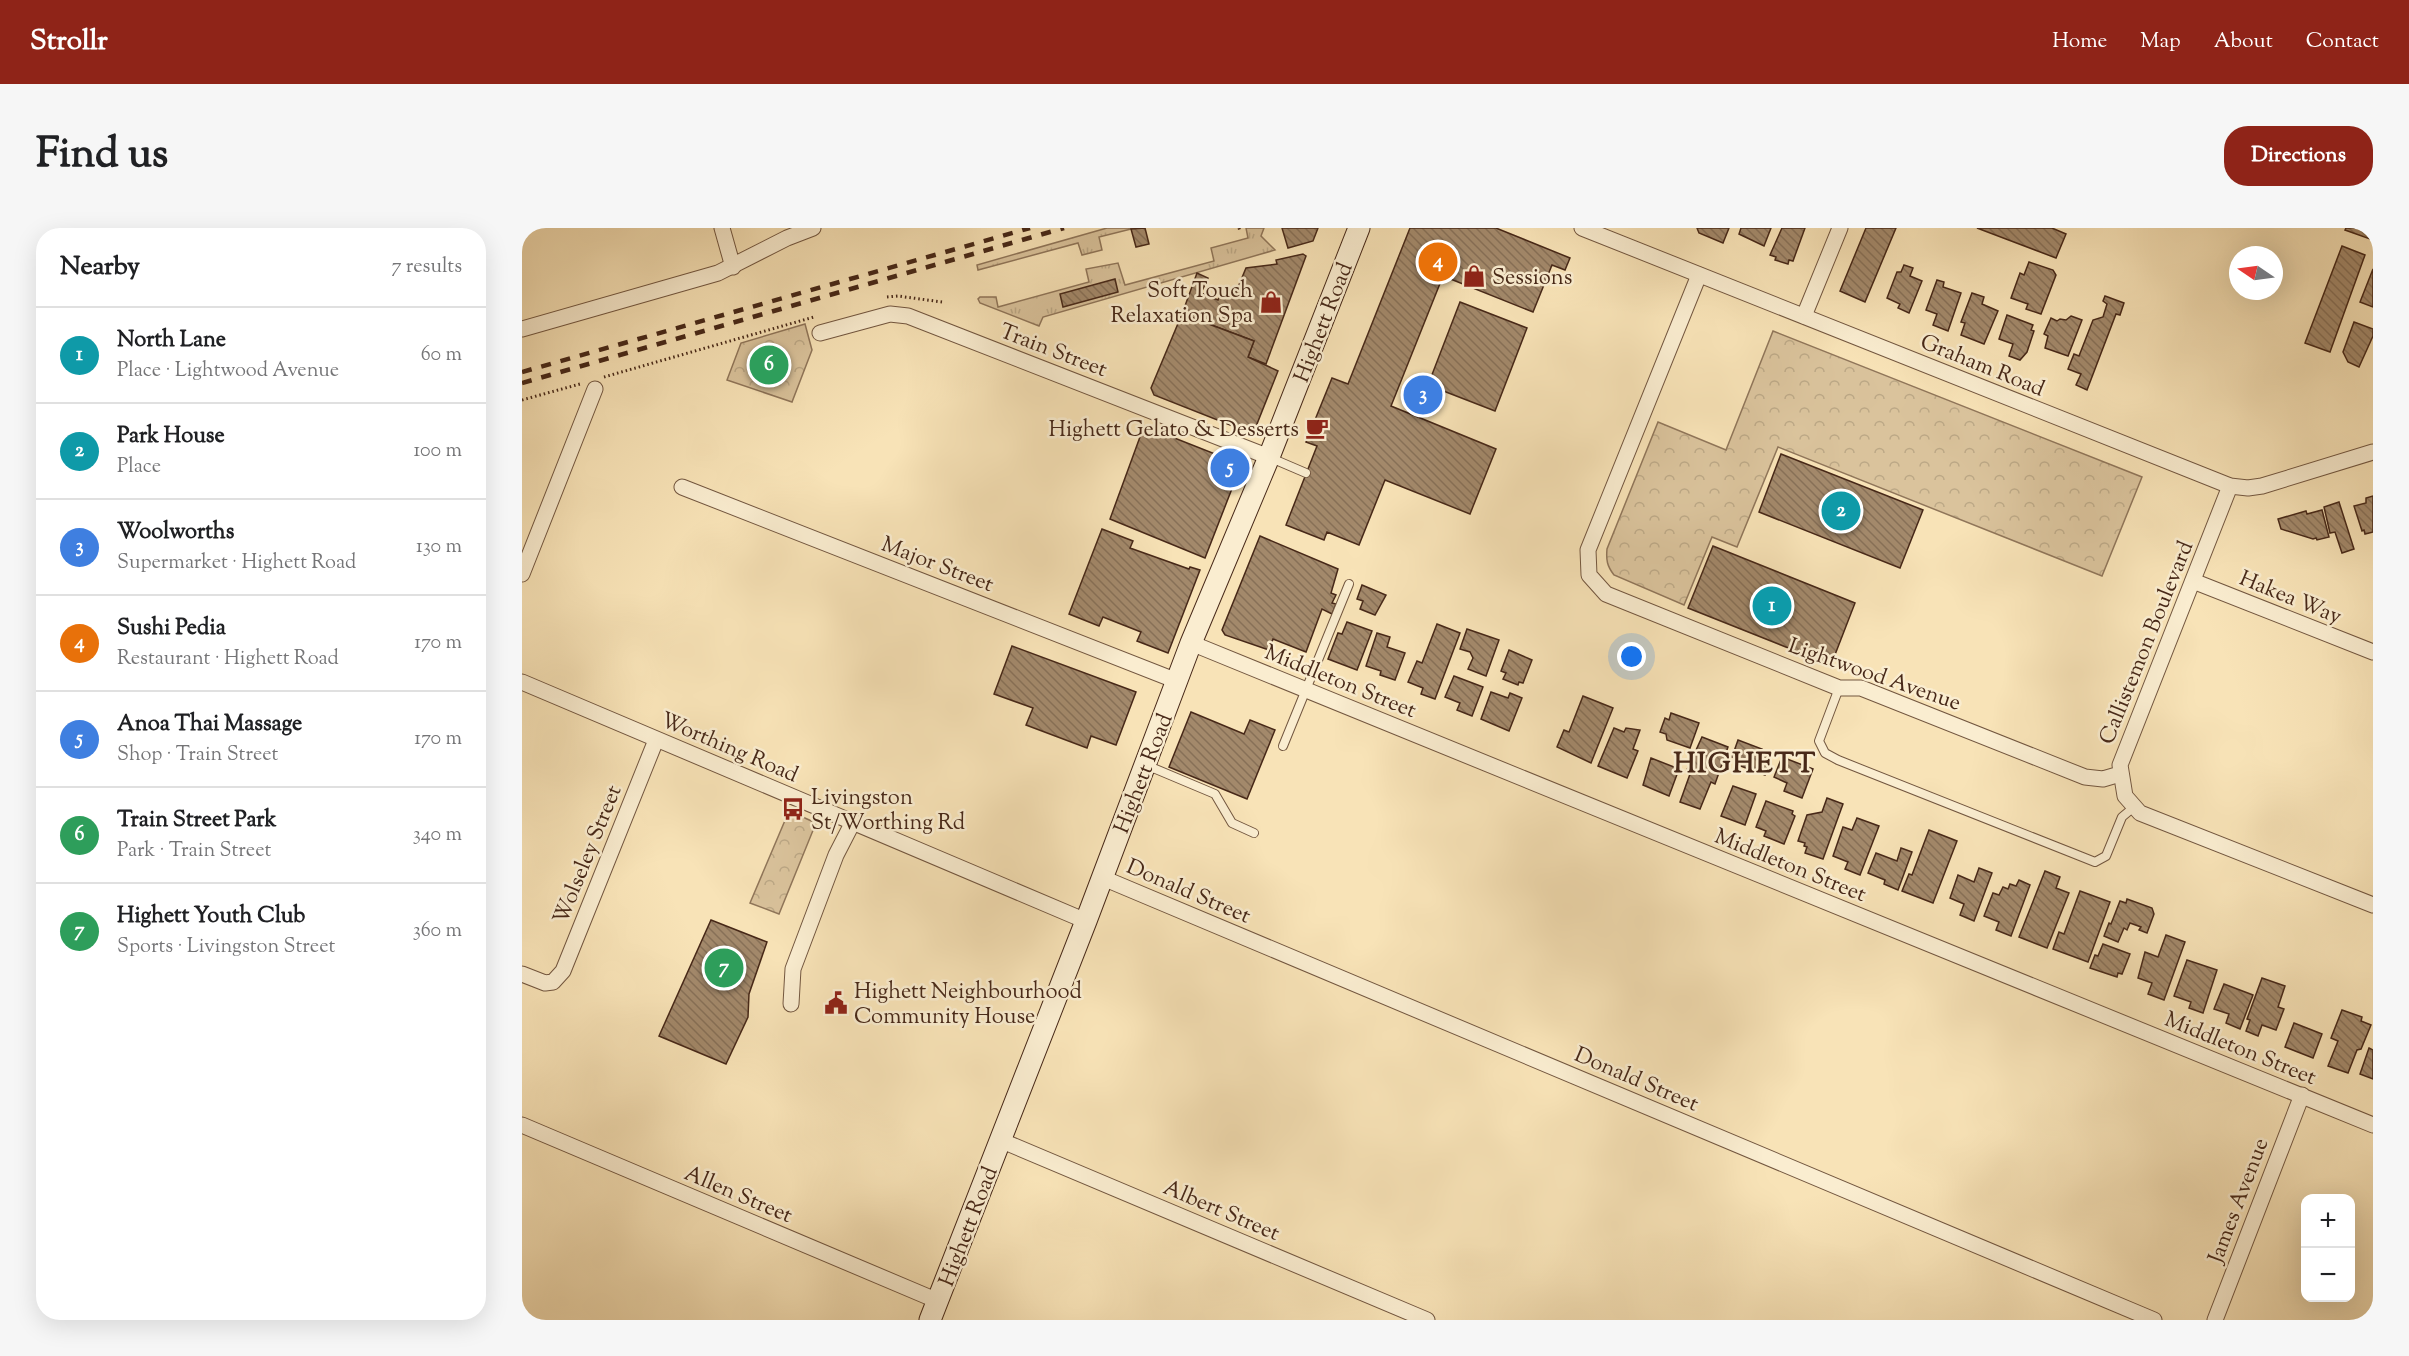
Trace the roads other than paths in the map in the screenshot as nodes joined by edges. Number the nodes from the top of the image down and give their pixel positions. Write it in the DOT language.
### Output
graph roads {
  1 [pos="722,228"];
  2 [pos="813,228"];
  3 [pos="1359,228"];
  4 [pos="1582,228"];
  5 [pos="1840,228"];
  6 [pos="733,267"];
  7 [pos="1699,275"];
  8 [pos="1804,316"];
  9 [pos="522,329"];
  10 [pos="820,333"];
  11 [pos="594,383"];
  12 [pos="2372,451"];
  13 [pos="1269,457"];
  14 [pos="1306,474"];
  15 [pos="2230,486"];
  16 [pos="682,487"];
  17 [pos="522,574"];
  18 [pos="2193,581"];
  19 [pos="1349,585"];
  20 [pos="1191,643"];
  21 [pos="2373,652"];
  22 [pos="1177,681"];
  23 [pos="522,682"];
  24 [pos="1839,688"];
  25 [pos="1306,690"];
  26 [pos="656,740"];
  27 [pos="1283,746"];
  28 [pos="1146,765"];
  29 [pos="2120,774"];
  30 [pos="2134,807"];
  31 [pos="853,822"];
  32 [pos="1254,833"];
  33 [pos="1102,878"];
  34 [pos="2373,905"];
  35 [pos="1086,921"];
  36 [pos="522,974"];
  37 [pos="791,1004"];
  38 [pos="2302,1095"];
  39 [pos="522,1125"];
  40 [pos="2373,1125"];
  41 [pos="1000,1140"];
  42 [pos="934,1310"];
  43 [pos="1427,1320"];
  44 [pos="2154,1320"];
  45 [pos="2215,1320"];
  1 -- 6 [label="street"];
  2 -- 6 [label="street"];
  3 -- 13 [label="street, Highett Road"];
  4 -- 7 [label="street, Graham Road"];
  5 -- 8 [label="street"];
  6 -- 9 [label="street"];
  7 -- 8 [label="street, Graham Road"];
  7 -- 24 [label="street, Lightwood Avenue"];
  8 -- 15 [label="street, Graham Road"];
  10 -- 13 [label="street, Train Street"];
  11 -- 17 [label="street"];
  12 -- 15 [label="street, Graham Road"];
  13 -- 14 [label="lane"];
  13 -- 20 [label="street, Highett Road"];
  15 -- 18 [label="street, Callistemon Boulevard"];
  16 -- 22 [label="street, Major Street"];
  18 -- 21 [label="street, Hakea Way"];
  18 -- 29 [label="street, Callistemon Boulevard"];
  19 -- 25 [label="lane"];
  20 -- 22 [label="street, Highett Road"];
  20 -- 25 [label="street, Middleton Street"];
  22 -- 28 [label="street, Highett Road"];
  23 -- 26 [label="street, Worthing Road"];
  24 -- 29 [label="street, Lightwood Avenue"];
  24 -- 30 [label="lane"];
  25 -- 27 [label="lane"];
  25 -- 38 [label="street, Middleton Street"];
  26 -- 31 [label="street, Worthing Road"];
  26 -- 36 [label="street, Wolseley Street"];
  28 -- 32 [label="lane"];
  28 -- 33 [label="street, Highett Road"];
  29 -- 30 [label="street, Callistemon Boulevard"];
  30 -- 34 [label="street"];
  31 -- 35 [label="street, Worthing Road"];
  31 -- 37 [label="street"];
  33 -- 35 [label="street, Highett Road"];
  33 -- 44 [label="street, Donald Street"];
  35 -- 41 [label="street, Highett Road"];
  38 -- 40 [label="street, Middleton Street"];
  38 -- 45 [label="street, James Avenue"];
  39 -- 42 [label="street, Allen Street"];
  41 -- 42 [label="street, Highett Road"];
  41 -- 43 [label="street, Albert Street"];
}
